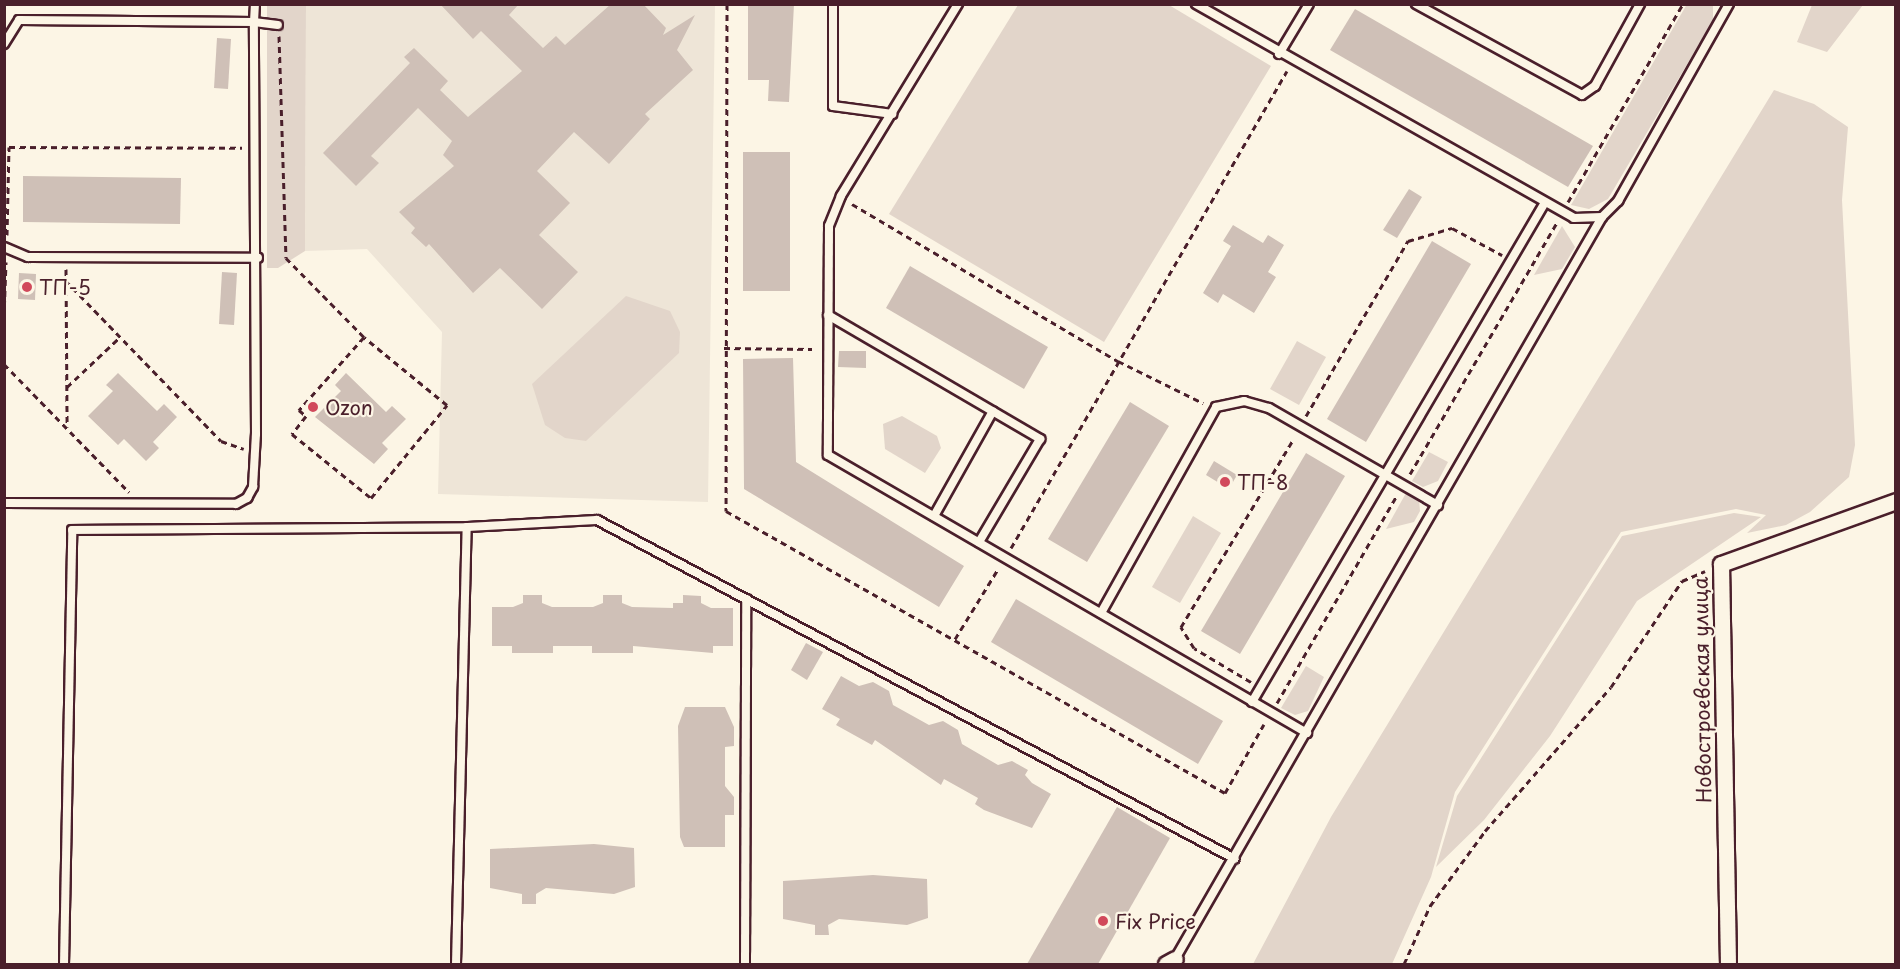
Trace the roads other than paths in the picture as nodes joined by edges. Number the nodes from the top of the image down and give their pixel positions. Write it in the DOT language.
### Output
graph roads {
  1 [pos="255,4"];
  2 [pos="833,4"];
  3 [pos="958,4"];
  4 [pos="1196,4"];
  5 [pos="1309,4"];
  6 [pos="1416,4"];
  7 [pos="1640,4"];
  8 [pos="1729,4"];
  9 [pos="254,22"];
  10 [pos="278,25"];
  11 [pos="4,44"];
  12 [pos="1279,54"];
  13 [pos="892,114"];
  14 [pos="1544,204"];
  15 [pos="1602,218"];
  16 [pos="6,247"];
  17 [pos="258,258"];
  18 [pos="828,315"];
  19 [pos="993,411"];
  20 [pos="1386,474"];
  21 [pos="1896,501"];
  22 [pos="4,503"];
  23 [pos="1438,505"];
  24 [pos="934,516"];
  25 [pos="467,527"];
  26 [pos="979,543"];
  27 [pos="746,599"];
  28 [pos="1101,613"];
  29 [pos="1252,702"];
  30 [pos="1307,733"];
  31 [pos="1235,860"];
  32 [pos="1171,962"];
  33 [pos="64,964"];
  34 [pos="456,964"];
  35 [pos="745,964"];
  36 [pos="1728,964"];
  1 -- 9 [label="lane"];
  2 -- 13 [label="lane"];
  3 -- 13 [label="lane"];
  4 -- 12 [label="lane"];
  5 -- 12 [label="lane"];
  6 -- 7 [label="lane"];
  8 -- 15 [label="lane"];
  9 -- 10 [label="lane"];
  9 -- 11 [label="lane"];
  9 -- 17 [label="lane"];
  12 -- 14 [label="lane"];
  13 -- 18 [label="lane"];
  14 -- 15 [label="lane"];
  14 -- 20 [label="lane"];
  15 -- 23 [label="lane"];
  16 -- 17 [label="lane"];
  17 -- 22 [label="lane"];
  18 -- 19 [label="lane"];
  18 -- 24 [label="lane"];
  19 -- 24 [label="lane"];
  19 -- 26 [label="lane"];
  20 -- 23 [label="lane"];
  20 -- 28 [label="lane"];
  20 -- 29 [label="lane"];
  21 -- 36 [label="street, Новостроевская улица"];
  23 -- 30 [label="lane"];
  24 -- 26 [label="lane"];
  25 -- 27 [label="lane"];
  25 -- 33 [label="lane"];
  25 -- 34 [label="lane"];
  26 -- 28 [label="lane"];
  27 -- 31 [label="lane"];
  27 -- 35 [label="lane"];
  28 -- 29 [label="lane"];
  29 -- 30 [label="lane"];
  30 -- 31 [label="lane"];
  31 -- 32 [label="lane"];
}
